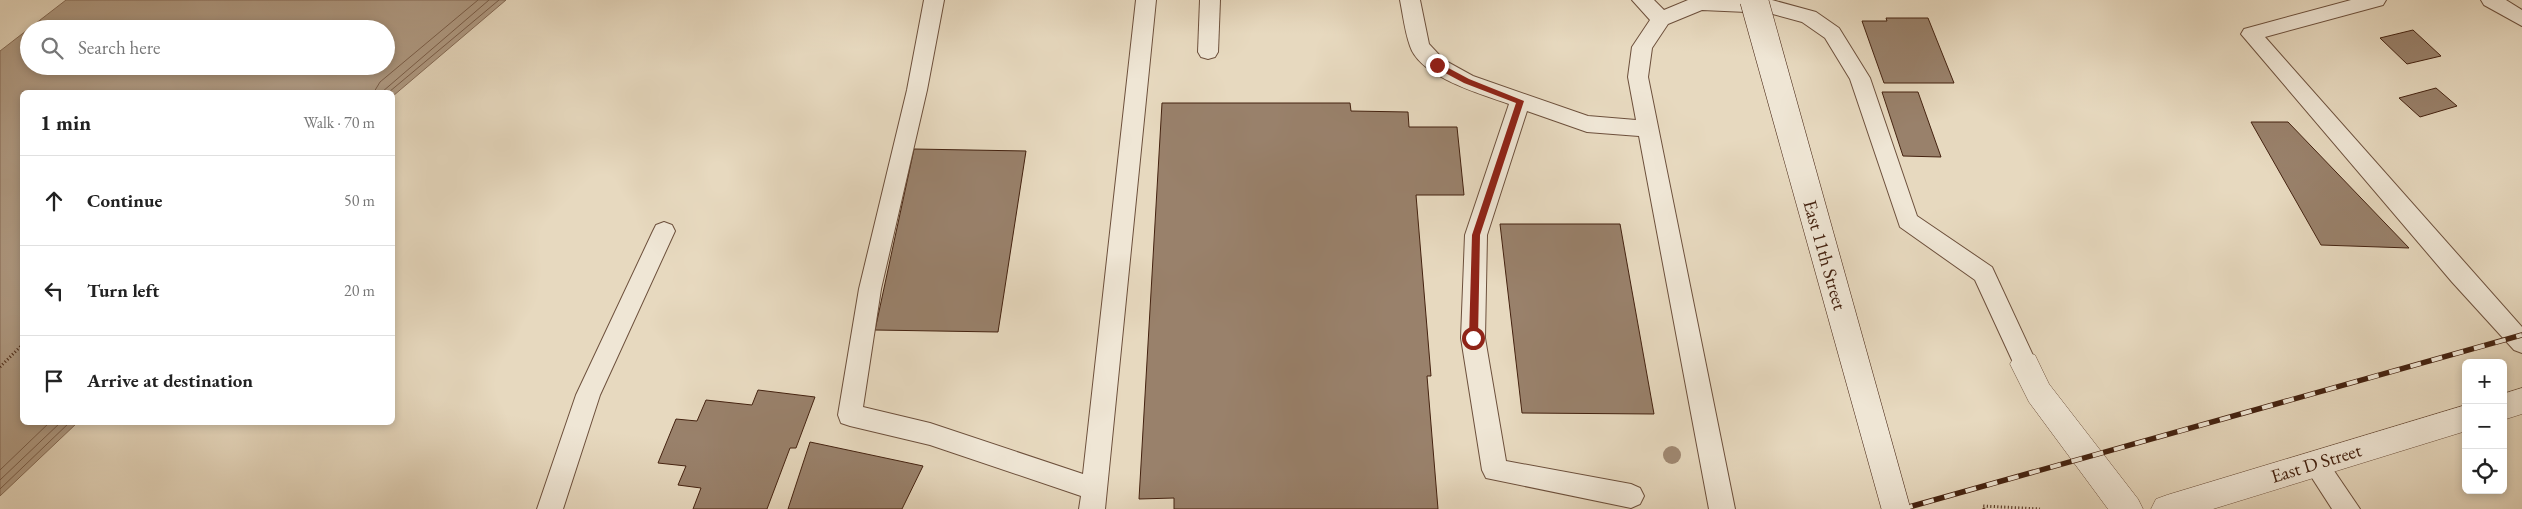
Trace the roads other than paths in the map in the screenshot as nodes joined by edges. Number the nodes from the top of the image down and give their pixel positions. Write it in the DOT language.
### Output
graph roads {
  1 [pos="934,0"];
  2 [pos="1146,0"];
  3 [pos="1210,0"];
  4 [pos="1410,0"];
  5 [pos="1642,0"];
  6 [pos="1754,0"];
  7 [pos="2376,0"];
  8 [pos="2491,0"];
  9 [pos="1661,18"];
  10 [pos="2522,19"];
  11 [pos="1208,52"];
  12 [pos="1520,101"];
  13 [pos="1648,128"];
  14 [pos="664,231"];
  15 [pos="2522,343"];
  16 [pos="2025,364"];
  17 [pos="2522,401"];
  18 [pos="2507,406"];
  19 [pos="2462,419"];
  20 [pos="2315,464"];
  21 [pos="1632,496"];
  22 [pos="1092,498"];
  23 [pos="550,509"];
  24 [pos="1722,509"];
  25 [pos="1896,509"];
  26 [pos="2127,509"];
  27 [pos="2167,509"];
  28 [pos="2347,509"];
  1 -- 22 [label="lane"];
  2 -- 22 [label="lane"];
  3 -- 11 [label="lane"];
  4 -- 12 [label="lane"];
  5 -- 9 [label="lane"];
  6 -- 25 [label="street, East 11th Street, bridge"];
  7 -- 15 [label="lane"];
  8 -- 10 [label="lane"];
  9 -- 13 [label="lane"];
  9 -- 16 [label="lane"];
  12 -- 13 [label="lane"];
  12 -- 21 [label="lane"];
  13 -- 24 [label="lane"];
  14 -- 23 [label="lane"];
  16 -- 26 [label="street"];
  17 -- 18 [label="street"];
  19 -- 20 [label="street, East D Street"];
  20 -- 27 [label="street, East D Street"];
  20 -- 28 [label="lane"];
}
